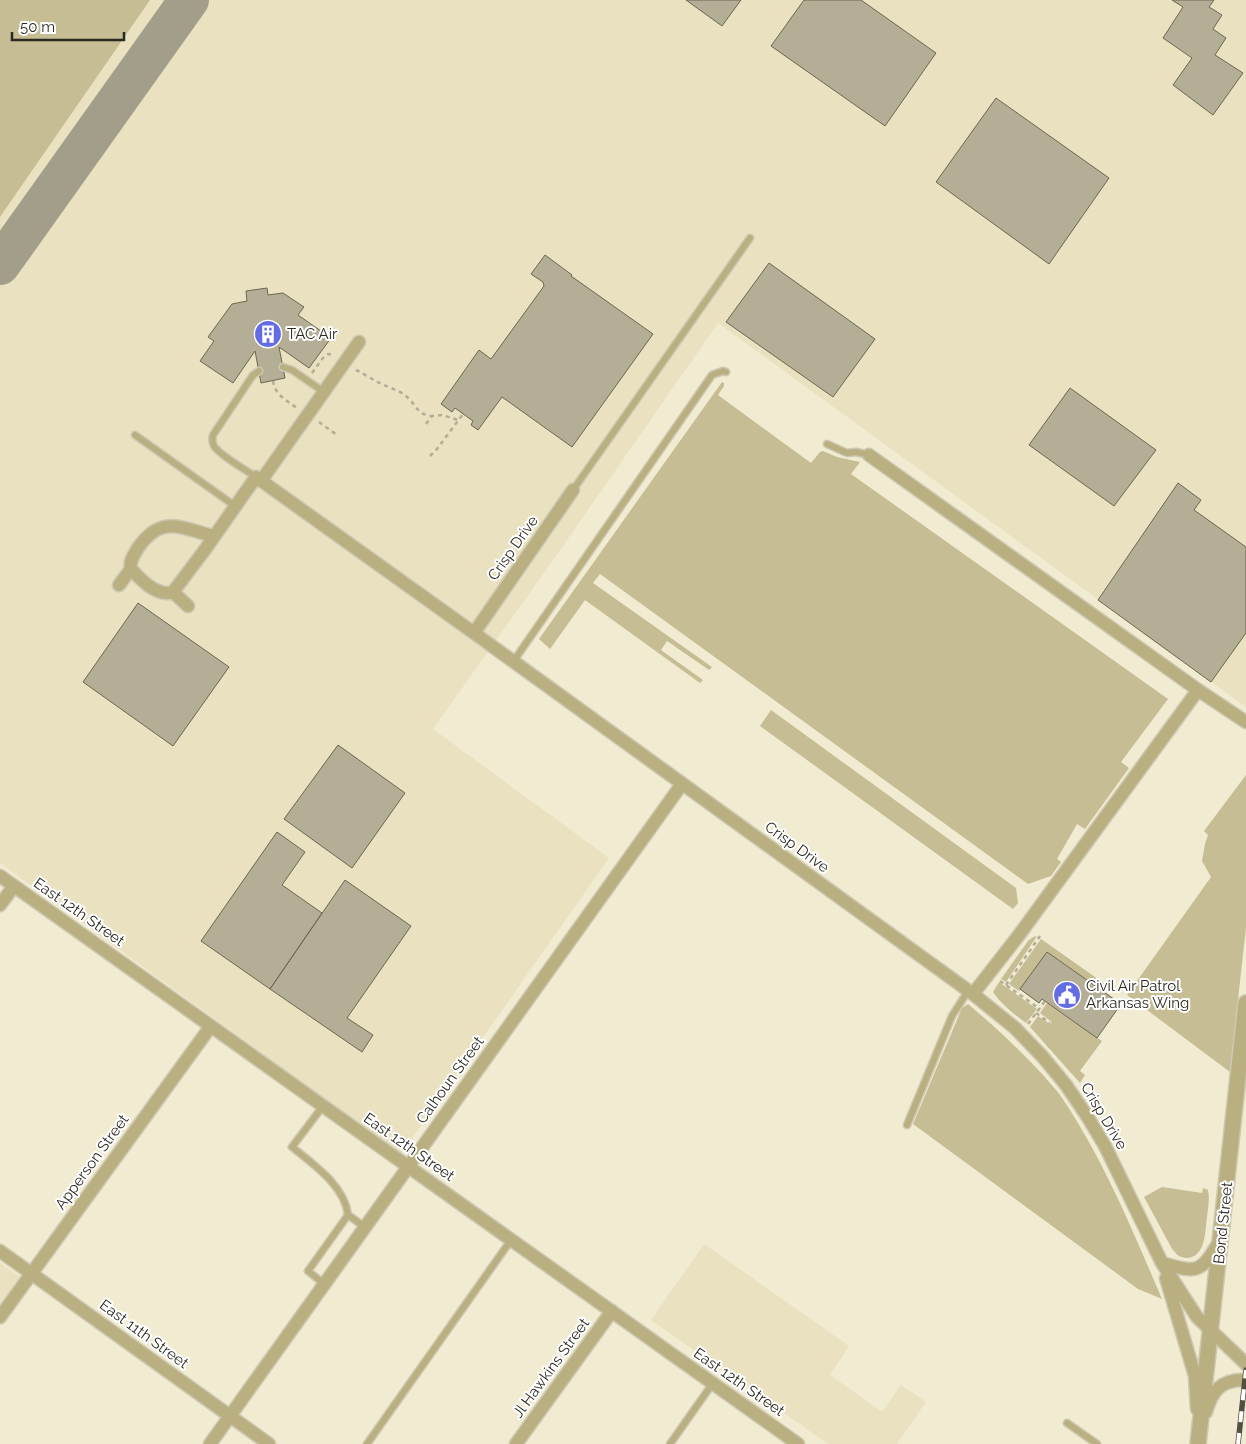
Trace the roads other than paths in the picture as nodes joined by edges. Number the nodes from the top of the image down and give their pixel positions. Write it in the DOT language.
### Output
graph roads {
  1 [pos="750,238"];
  2 [pos="359,342"];
  3 [pos="283,367"];
  4 [pos="259,371"];
  5 [pos="726,372"];
  6 [pos="324,392"];
  7 [pos="135,435"];
  8 [pos="827,444"];
  9 [pos="869,455"];
  10 [pos="258,479"];
  11 [pos="573,490"];
  12 [pos="235,506"];
  13 [pos="213,536"];
  14 [pos="131,569"];
  15 [pos="119,585"];
  16 [pos="173,592"];
  17 [pos="188,606"];
  18 [pos="474,633"];
  19 [pos="513,662"];
  20 [pos="1198,690"];
  21 [pos="1246,722"];
  22 [pos="682,784"];
  23 [pos="0,876"];
  24 [pos="14,886"];
  25 [pos="0,905"];
  26 [pos="970,992"];
  27 [pos="1246,1003"];
  28 [pos="211,1026"];
  29 [pos="323,1106"];
  30 [pos="907,1124"];
  31 [pos="408,1166"];
  32 [pos="348,1215"];
  33 [pos="365,1227"];
  34 [pos="1221,1238"];
  35 [pos="511,1240"];
  36 [pos="0,1251"];
  37 [pos="1162,1263"];
  38 [pos="32,1273"];
  39 [pos="324,1284"];
  40 [pos="612,1311"];
  41 [pos="0,1317"];
  42 [pos="1210,1330"];
  43 [pos="1246,1364"];
  44 [pos="1246,1380"];
  45 [pos="713,1384"];
  46 [pos="230,1416"];
  47 [pos="1066,1423"];
  48 [pos="1199,1440"];
  49 [pos="210,1444"];
  50 [pos="269,1444"];
  51 [pos="367,1444"];
  52 [pos="516,1444"];
  53 [pos="670,1444"];
  54 [pos="798,1444"];
  55 [pos="1096,1444"];
  1 -- 11 [label="lane"];
  2 -- 6 [label="street"];
  3 -- 6 [label="lane"];
  4 -- 10 [label="lane"];
  5 -- 19 [label="lane"];
  6 -- 10 [label="street"];
  7 -- 12 [label="lane"];
  8 -- 9 [label="lane"];
  9 -- 20 [label="street"];
  10 -- 12 [label="street"];
  10 -- 18 [label="street"];
  11 -- 18 [label="street, Crisp Drive"];
  12 -- 13 [label="street"];
  13 -- 14 [label="street"];
  13 -- 16 [label="street"];
  14 -- 15 [label="street"];
  14 -- 16 [label="street"];
  16 -- 17 [label="street"];
  18 -- 19 [label="street, Crisp Drive"];
  19 -- 22 [label="street, Crisp Drive"];
  20 -- 21 [label="street"];
  20 -- 26 [label="street"];
  22 -- 26 [label="street, Crisp Drive"];
  22 -- 31 [label="street, Calhoun Street"];
  23 -- 24 [label="street, East 12th Street"];
  24 -- 25 [label="street"];
  24 -- 28 [label="street, East 12th Street"];
  26 -- 30 [label="lane"];
  26 -- 37 [label="street, Crisp Drive"];
  27 -- 34 [label="street, Bond Street"];
  28 -- 29 [label="street, East 12th Street"];
  28 -- 38 [label="street, Apperson Street"];
  29 -- 31 [label="street, East 12th Street"];
  29 -- 32 [label="lane"];
  31 -- 33 [label="street, Calhoun Street"];
  31 -- 35 [label="street, East 12th Street"];
  32 -- 33 [label="lane"];
  32 -- 39 [label="lane"];
  33 -- 39 [label="street, Calhoun Street"];
  34 -- 37 [label="street"];
  34 -- 42 [label="street, Bond Street"];
  35 -- 40 [label="street, East 12th Street"];
  35 -- 51 [label="lane"];
  36 -- 38 [label="street, East 11th Street"];
  37 -- 42 [label="street, Crisp Drive"];
  37 -- 48 [label="street, Crisp Drive"];
  38 -- 41 [label="street, Apperson Street"];
  38 -- 46 [label="street, East 11th Street"];
  39 -- 46 [label="street, Calhoun Street"];
  40 -- 45 [label="street, East 12th Street"];
  40 -- 52 [label="street, Jl Hawkins Street"];
  42 -- 43 [label="street, Crisp Drive"];
  42 -- 48 [label="street, Bond Street"];
  44 -- 48 [label="street"];
  45 -- 53 [label="lane"];
  45 -- 54 [label="street, East 12th Street"];
  46 -- 49 [label="street, Calhoun Street"];
  46 -- 50 [label="street, East 11th Street"];
  47 -- 55 [label="lane"];
}
